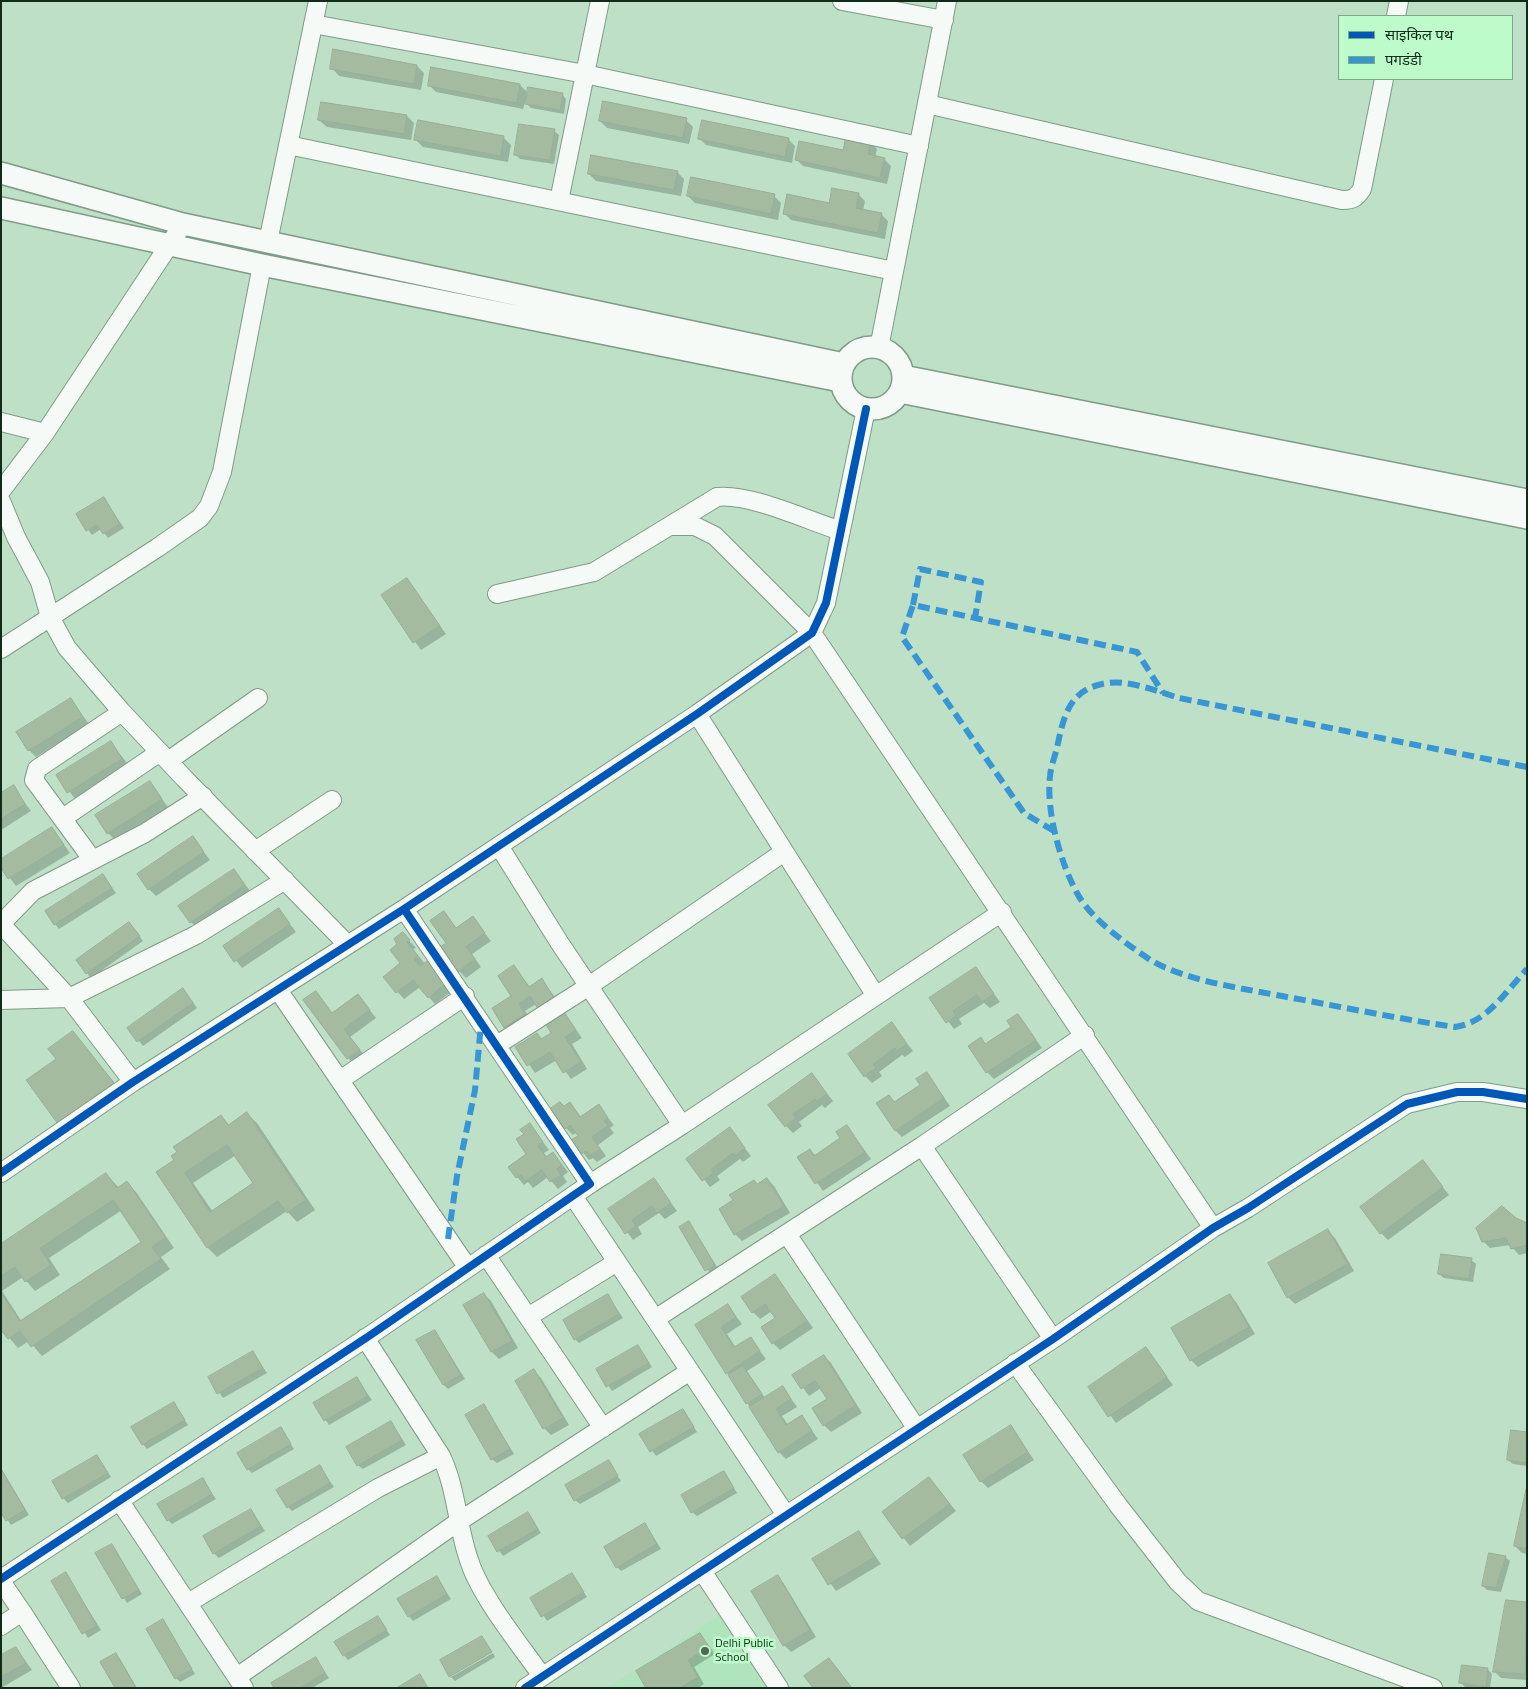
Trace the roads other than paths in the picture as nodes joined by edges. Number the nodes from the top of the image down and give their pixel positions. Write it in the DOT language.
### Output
graph roads {
  1 [pos="318,1"];
  2 [pos="600,1"];
  3 [pos="842,1"];
  4 [pos="947,1"];
  5 [pos="1399,1"];
  6 [pos="1396,15"];
  7 [pos="944,20"];
  8 [pos="314,24"];
  9 [pos="585,74"];
  10 [pos="1384,80"];
  11 [pos="927,104"];
  12 [pos="288,145"];
  13 [pos="919,146"];
  14 [pos="1,174"];
  15 [pos="559,201"];
  16 [pos="1,208"];
  17 [pos="183,224"];
  18 [pos="268,242"];
  19 [pos="170,244"];
  20 [pos="262,265"];
  21 [pos="894,270"];
  22 [pos="879,348"];
  23 [pos="842,372"];
  24 [pos="902,384"];
  25 [pos="866,410"];
  26 [pos="1,422"];
  27 [pos="45,433"];
  28 [pos="1,492"];
  29 [pos="1,500"];
  30 [pos="1527,500"];
  31 [pos="1527,518"];
  32 [pos="670,526"];
  33 [pos="841,531"];
  34 [pos="497,594"];
  35 [pos="50,618"];
  36 [pos="812,633"];
  37 [pos="1,650"];
  38 [pos="258,698"];
  39 [pos="122,712"];
  40 [pos="697,714"];
  41 [pos="164,756"];
  42 [pos="203,796"];
  43 [pos="332,800"];
  44 [pos="63,818"];
  45 [pos="499,846"];
  46 [pos="255,851"];
  47 [pos="784,852"];
  48 [pos="92,859"];
  49 [pos="285,880"];
  50 [pos="404,909"];
  51 [pos="1002,912"];
  52 [pos="1,924"];
  53 [pos="347,944"];
  54 [pos="589,986"];
  55 [pos="278,990"];
  56 [pos="465,996"];
  57 [pos="876,996"];
  58 [pos="69,998"];
  59 [pos="1,1000"];
  60 [pos="1085,1035"];
  61 [pos="497,1045"];
  62 [pos="340,1080"];
  63 [pos="133,1082"];
  64 [pos="1527,1099"];
  65 [pos="682,1125"];
  66 [pos="922,1146"];
  67 [pos="1,1173"];
  68 [pos="590,1184"];
  69 [pos="573,1196"];
  70 [pos="1213,1228"];
  71 [pos="787,1234"];
  72 [pos="486,1255"];
  73 [pos="617,1262"];
  74 [pos="468,1268"];
  75 [pos="528,1317"];
  76 [pos="655,1319"];
  77 [pos="366,1338"];
  78 [pos="1053,1339"];
  79 [pos="1015,1363"];
  80 [pos="690,1370"];
  81 [pos="603,1428"];
  82 [pos="917,1429"];
  83 [pos="441,1456"];
  84 [pos="119,1500"];
  85 [pos="786,1515"];
  86 [pos="458,1522"];
  87 [pos="702,1571"];
  88 [pos="1,1580"];
  89 [pos="188,1603"];
  90 [pos="22,1612"];
  91 [pos="1,1626"];
  92 [pos="542,1676"];
  93 [pos="241,1682"];
  94 [pos="72,1688"];
  95 [pos="525,1688"];
  96 [pos="779,1688"];
  97 [pos="1433,1688"];
  1 -- 8 [label="street"];
  2 -- 9 [label="street"];
  3 -- 7 [label="street"];
  4 -- 7 [label="street"];
  5 -- 6 [label="street"];
  7 -- 11 [label="street"];
  8 -- 9 [label="street"];
  8 -- 12 [label="street"];
  9 -- 13 [label="street"];
  9 -- 15 [label="street"];
  10 -- 11 [label="street"];
  11 -- 13 [label="street"];
  12 -- 15 [label="street"];
  12 -- 18 [label="street"];
  13 -- 21 [label="street"];
  14 -- 17 [label="main road"];
  15 -- 21 [label="street"];
  16 -- 19 [label="main road"];
  17 -- 18 [label="main road"];
  17 -- 19 [label="street"];
  18 -- 23 [label="main road"];
  19 -- 20 [label="main road"];
  19 -- 27 [label="street"];
  20 -- 23 [label="main road"];
  20 -- 35 [label="street"];
  21 -- 22 [label="street"];
  22 -- 23 [label="main road"];
  22 -- 24 [label="main road"];
  23 -- 25 [label="main road"];
  24 -- 25 [label="main road"];
  24 -- 30 [label="main road"];
  24 -- 31 [label="main road"];
  25 -- 33 [label="street"];
  26 -- 27 [label="street"];
  27 -- 28 [label="street"];
  29 -- 35 [label="street"];
  32 -- 33 [label="street"];
  32 -- 34 [label="street"];
  32 -- 36 [label="street"];
  33 -- 36 [label="street"];
  35 -- 37 [label="street"];
  35 -- 39 [label="street"];
  36 -- 40 [label="street"];
  36 -- 51 [label="street"];
  38 -- 41 [label="street"];
  39 -- 41 [label="street"];
  39 -- 44 [label="street"];
  40 -- 45 [label="street"];
  40 -- 47 [label="street"];
  41 -- 42 [label="street"];
  41 -- 44 [label="street"];
  42 -- 46 [label="street"];
  42 -- 48 [label="street"];
  43 -- 46 [label="street"];
  44 -- 48 [label="street"];
  45 -- 50 [label="street"];
  45 -- 54 [label="street"];
  46 -- 49 [label="street"];
  47 -- 54 [label="street"];
  47 -- 57 [label="street"];
  48 -- 52 [label="street"];
  49 -- 53 [label="street"];
  49 -- 58 [label="street"];
  50 -- 53 [label="street"];
  50 -- 56 [label="street"];
  51 -- 57 [label="street"];
  51 -- 60 [label="street"];
  52 -- 58 [label="street"];
  53 -- 55 [label="street"];
  54 -- 61 [label="street"];
  54 -- 65 [label="street"];
  55 -- 62 [label="street"];
  55 -- 63 [label="street"];
  56 -- 61 [label="street"];
  56 -- 62 [label="street"];
  57 -- 65 [label="street"];
  58 -- 59 [label="street"];
  58 -- 63 [label="street"];
  60 -- 66 [label="street"];
  60 -- 70 [label="street"];
  61 -- 68 [label="street"];
  62 -- 74 [label="street"];
  63 -- 67 [label="street"];
  64 -- 70 [label="street"];
  65 -- 68 [label="street"];
  66 -- 71 [label="street"];
  66 -- 78 [label="street"];
  68 -- 69 [label="street"];
  69 -- 72 [label="street"];
  69 -- 73 [label="street"];
  70 -- 78 [label="street"];
  71 -- 76 [label="street"];
  71 -- 82 [label="street"];
  72 -- 74 [label="street"];
  72 -- 75 [label="street"];
  73 -- 75 [label="street"];
  73 -- 76 [label="street"];
  74 -- 77 [label="street"];
  75 -- 81 [label="street"];
  76 -- 80 [label="street"];
  77 -- 83 [label="street"];
  77 -- 84 [label="street"];
  78 -- 79 [label="street"];
  79 -- 82 [label="street"];
  79 -- 97 [label="street"];
  80 -- 81 [label="street"];
  80 -- 85 [label="street"];
  81 -- 86 [label="street"];
  82 -- 85 [label="street"];
  83 -- 86 [label="street"];
  83 -- 89 [label="street"];
  84 -- 88 [label="street"];
  84 -- 89 [label="street"];
  85 -- 87 [label="street"];
  86 -- 92 [label="street"];
  86 -- 93 [label="street"];
  87 -- 92 [label="street"];
  87 -- 96 [label="street"];
  88 -- 90 [label="street"];
  89 -- 93 [label="street"];
  90 -- 91 [label="street"];
  90 -- 94 [label="street"];
  92 -- 95 [label="street"];
}
